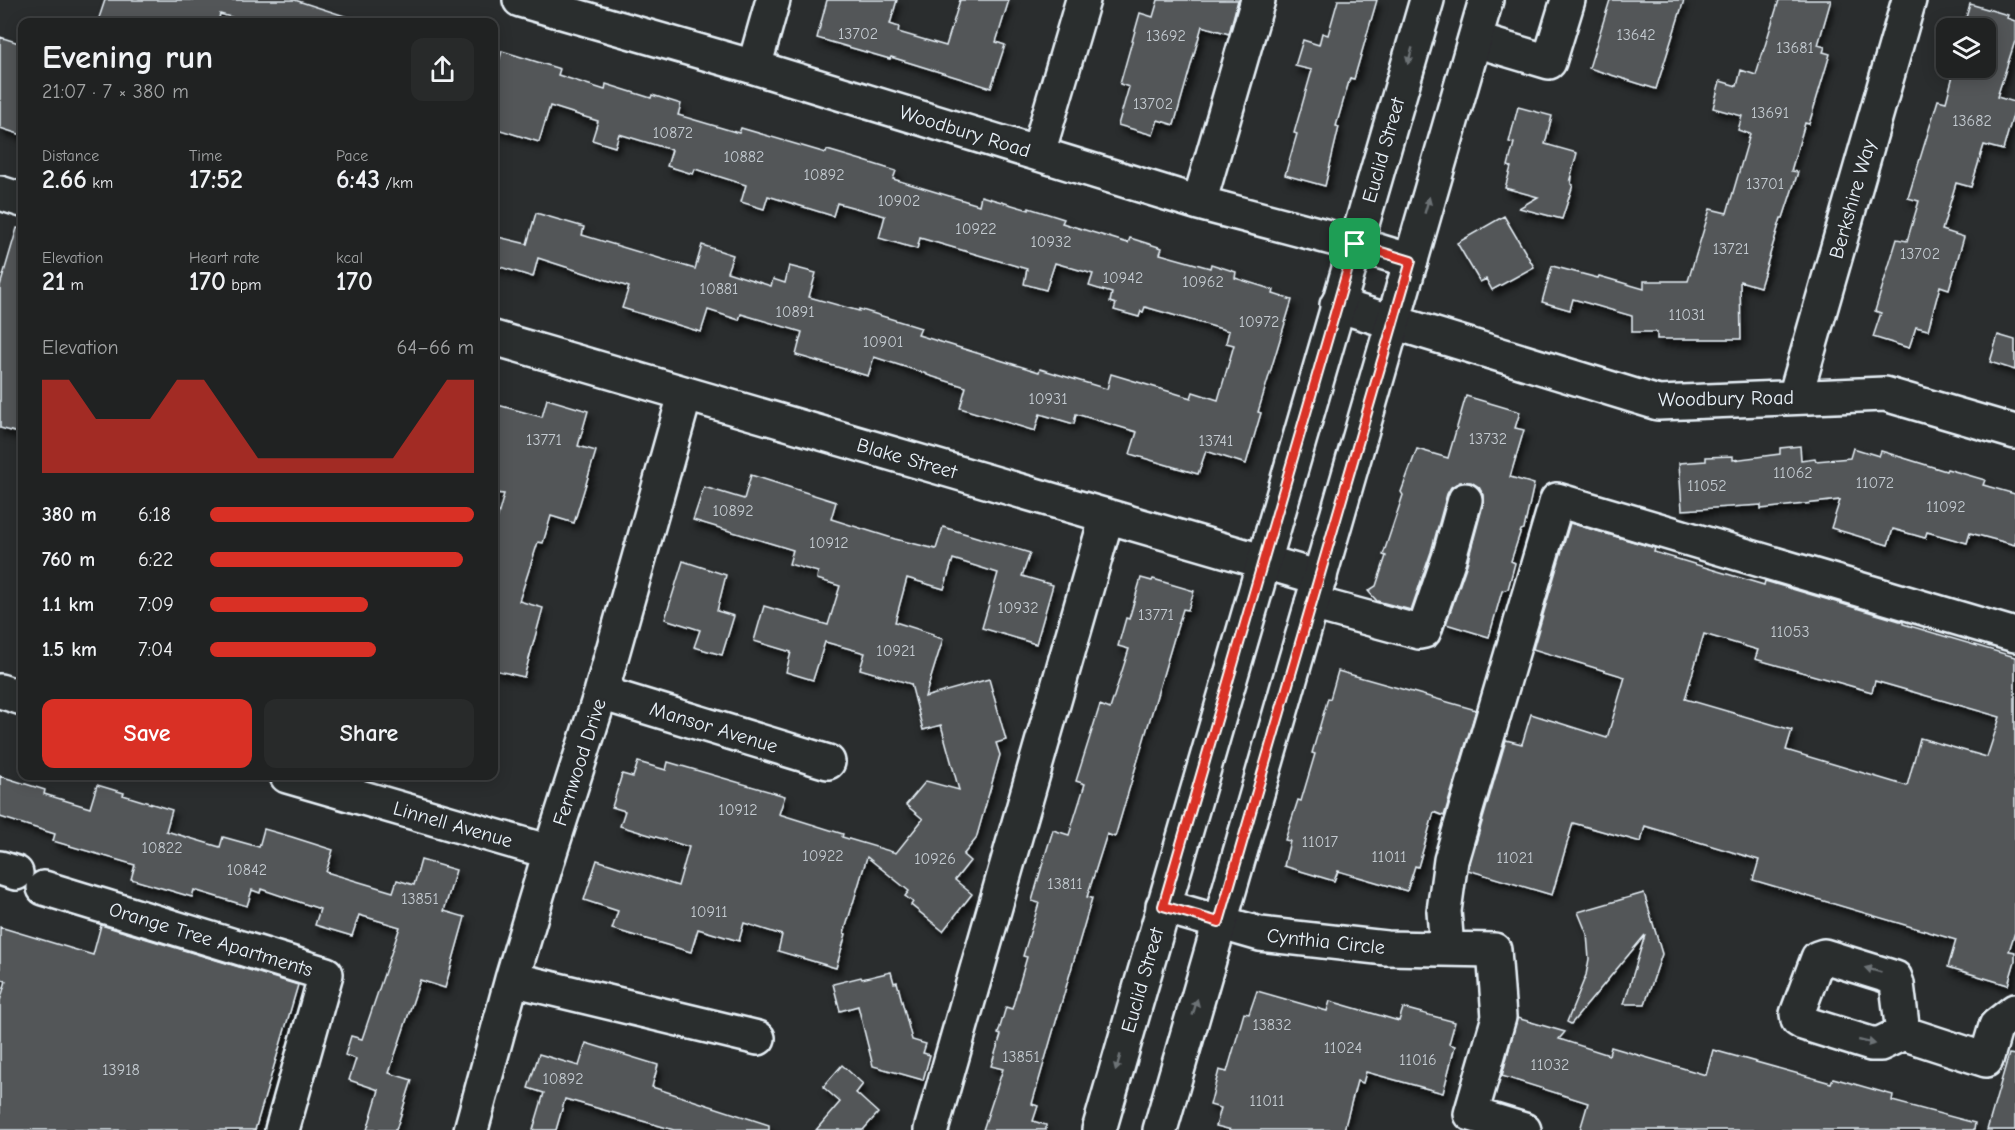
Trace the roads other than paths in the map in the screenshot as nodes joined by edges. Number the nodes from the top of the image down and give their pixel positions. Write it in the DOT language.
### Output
graph roads {
  1 [pos="520,0"];
  2 [pos="773,0"];
  3 [pos="1083,0"];
  4 [pos="1257,0"];
  5 [pos="1427,0"];
  6 [pos="1486,0"];
  7 [pos="1568,0"];
  8 [pos="1909,0"];
  9 [pos="1474,40"];
  10 [pos="754,67"];
  11 [pos="1038,153"];
  12 [pos="0,193"];
  13 [pos="18,199"];
  14 [pos="1199,203"];
  15 [pos="1355,244"];
  16 [pos="1411,261"];
  17 [pos="1337,305"];
  18 [pos="1394,321"];
  19 [pos="498,339"];
  20 [pos="686,394"];
  21 [pos="1795,397"];
  22 [pos="2015,432"];
  23 [pos="1466,500"];
  24 [pos="1107,516"];
  25 [pos="1263,561"];
  26 [pos="1316,591"];
  27 [pos="2015,635"];
  28 [pos="0,692"];
  29 [pos="601,693"];
  30 [pos="18,697"];
  31 [pos="828,762"];
  32 [pos="301,780"];
  33 [pos="550,852"];
  34 [pos="44,888"];
  35 [pos="1163,906"];
  36 [pos="1219,922"];
  37 [pos="1447,949"];
  38 [pos="512,979"];
  39 [pos="2015,1011"];
  40 [pos="1903,1033"];
  41 [pos="758,1038"];
  42 [pos="282,1130"];
  43 [pos="471,1130"];
  44 [pos="931,1130"];
  45 [pos="1099,1130"];
  46 [pos="1160,1130"];
  47 [pos="1524,1130"];
  1 -- 10 [label="street, Woodbury Road"];
  2 -- 10 [label="street"];
  3 -- 11 [label="street"];
  4 -- 14 [label="street"];
  5 -- 15 [label="street, Euclid Street, one-way"];
  6 -- 9 [label="street"];
  7 -- 9 [label="street"];
  8 -- 21 [label="street, Berkshire Way"];
  16 -- 9 [label="street, one-way"];
  10 -- 11 [label="street, Woodbury Road"];
  11 -- 14 [label="street, Woodbury Road"];
  12 -- 13 [label="street"];
  14 -- 15 [label="street, Woodbury Road"];
  15 -- 16 [label="street, Woodbury Road"];
  15 -- 17 [label="street, Euclid Street"];
  16 -- 18 [label="street"];
  17 -- 18 [label="street, Woodbury Road"];
  17 -- 25 [label="street, Euclid Street"];
  18 -- 21 [label="street, Woodbury Road"];
  18 -- 26 [label="street"];
  19 -- 20 [label="street, Blake Street"];
  20 -- 24 [label="street, Blake Street"];
  20 -- 29 [label="street, Fernwood Drive"];
  21 -- 22 [label="street, Woodbury Road"];
  23 -- 26 [label="street, Blake Street"];
  24 -- 25 [label="street, Blake Street"];
  24 -- 44 [label="street"];
  25 -- 26 [label="street, Blake Street"];
  25 -- 35 [label="street, Euclid Street"];
  26 -- 36 [label="street"];
  27 -- 37 [label="street"];
  28 -- 30 [label="street"];
  29 -- 31 [label="street, Mansor Avenue"];
  29 -- 33 [label="street, Fernwood Drive"];
  32 -- 33 [label="street, Linnell Avenue"];
  33 -- 38 [label="street, Fernwood Drive"];
  34 -- 42 [label="street, Orange Tree Apartments"];
  35 -- 36 [label="street, Cynthia Circle"];
  35 -- 45 [label="street, Euclid Street, one-way"];
  36 -- 37 [label="street, Cynthia Circle"];
  46 -- 36 [label="street, one-way"];
  37 -- 47 [label="street, Cynthia Circle"];
  38 -- 41 [label="street"];
  38 -- 43 [label="street, Fernwood Drive"];
  39 -- 40 [label="street"];
}
